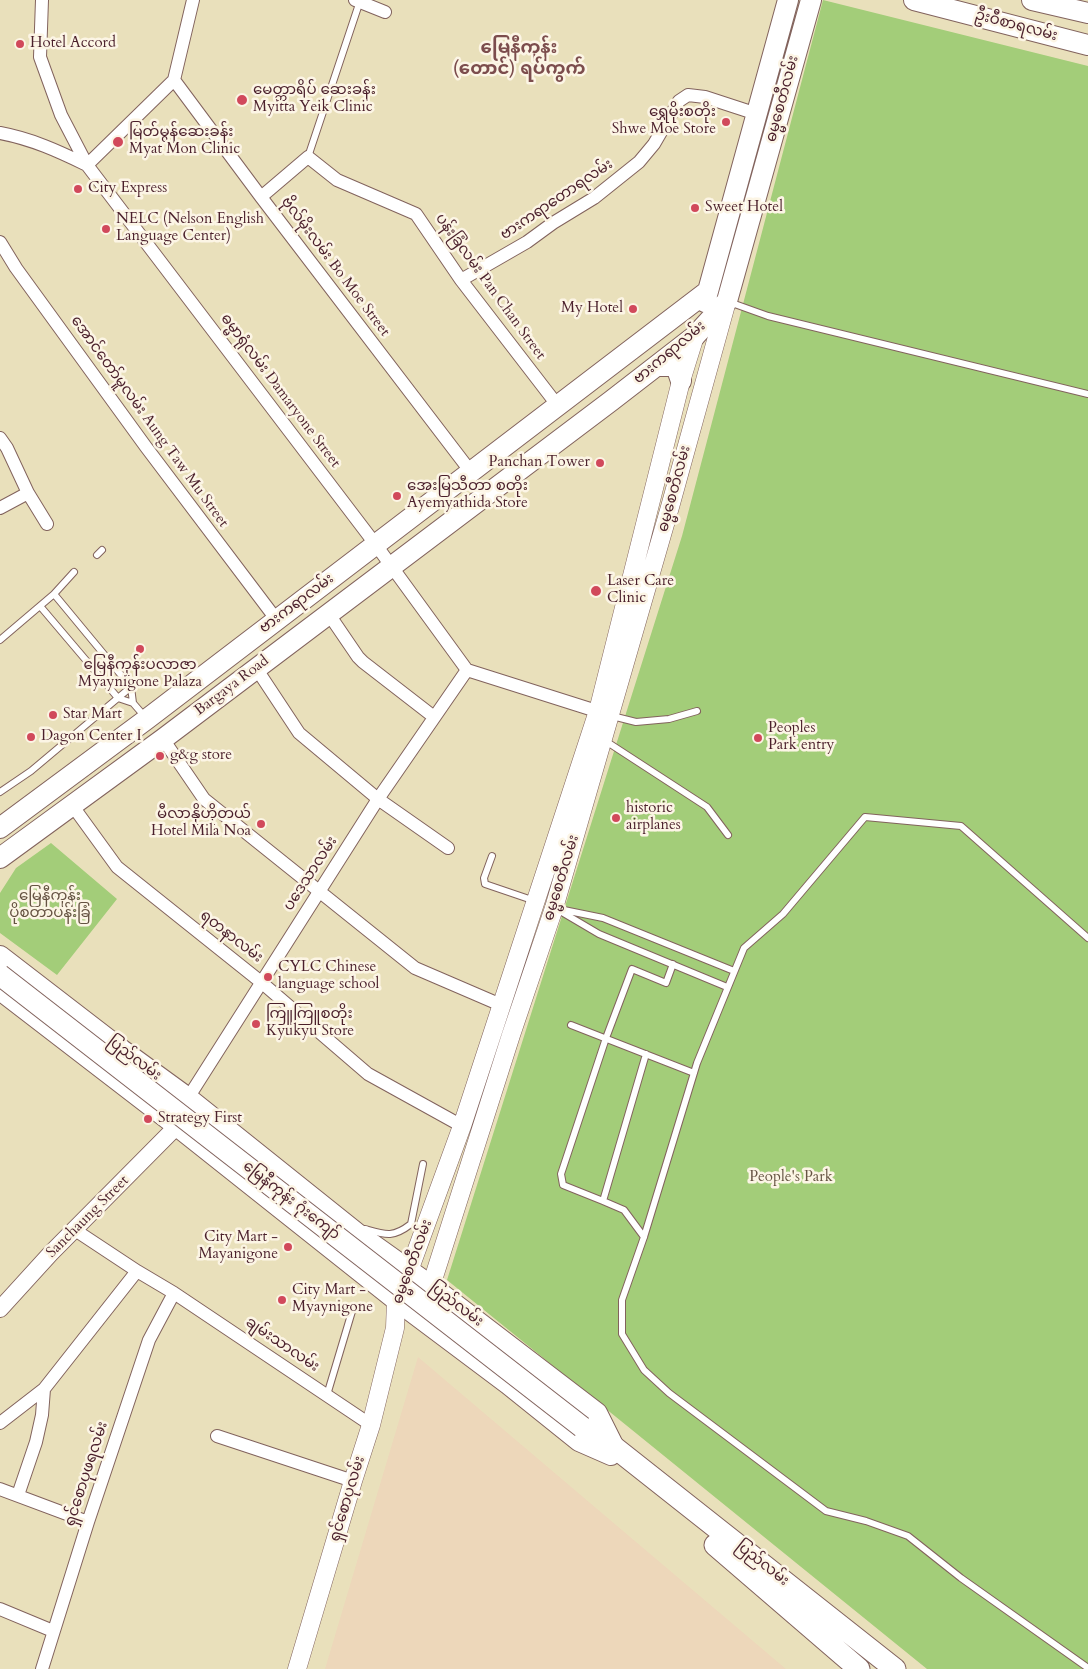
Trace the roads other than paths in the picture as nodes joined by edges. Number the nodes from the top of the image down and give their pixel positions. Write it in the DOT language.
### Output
graph roads {
  1 [pos="42,0"];
  2 [pos="193,0"];
  3 [pos="359,0"];
  4 [pos="773,0"];
  5 [pos="788,0"];
  6 [pos="819,0"];
  7 [pos="914,0"];
  8 [pos="1032,0"];
  9 [pos="808,8"];
  10 [pos="385,12"];
  11 [pos="1088,13"];
  12 [pos="780,32"];
  13 [pos="1088,45"];
  14 [pos="174,80"];
  15 [pos="757,114"];
  16 [pos="0,133"];
  17 [pos="308,158"];
  18 [pos="87,165"];
  19 [pos="261,198"];
  20 [pos="0,242"];
  21 [pos="461,280"];
  22 [pos="708,291"];
  23 [pos="727,301"];
  24 [pos="695,336"];
  25 [pos="658,366"];
  26 [pos="593,379"];
  27 [pos="681,381"];
  28 [pos="1088,394"];
  29 [pos="611,401"];
  30 [pos="558,406"];
  31 [pos="0,438"];
  32 [pos="472,472"];
  33 [pos="28,493"];
  34 [pos="0,508"];
  35 [pos="47,524"];
  36 [pos="376,545"];
  37 [pos="392,567"];
  38 [pos="74,572"];
  39 [pos="54,594"];
  40 [pos="40,606"];
  41 [pos="328,613"];
  42 [pos="276,619"];
  43 [pos="0,640"];
  44 [pos="256,668"];
  45 [pos="467,670"];
  46 [pos="130,686"];
  47 [pos="118,698"];
  48 [pos="133,703"];
  49 [pos="697,711"];
  50 [pos="604,713"];
  51 [pos="434,717"];
  52 [pos="147,719"];
  53 [pos="163,738"];
  54 [pos="603,739"];
  55 [pos="0,792"];
  56 [pos="378,798"];
  57 [pos="72,806"];
  58 [pos="0,828"];
  59 [pos="728,835"];
  60 [pos="448,848"];
  61 [pos="492,856"];
  62 [pos="0,858"];
  63 [pos="319,892"];
  64 [pos="545,905"];
  65 [pos="1088,938"];
  66 [pos="0,956"];
  67 [pos="673,964"];
  68 [pos="734,971"];
  69 [pos="0,975"];
  70 [pos="261,982"];
  71 [pos="727,987"];
  72 [pos="0,990"];
  73 [pos="501,1005"];
  74 [pos="571,1025"];
  75 [pos="606,1038"];
  76 [pos="646,1054"];
  77 [pos="694,1073"];
  78 [pos="188,1098"];
  79 [pos="177,1126"];
  80 [pos="462,1126"];
  81 [pos="423,1164"];
  82 [pos="603,1201"];
  83 [pos="75,1230"];
  84 [pos="358,1234"];
  85 [pos="644,1237"];
  86 [pos="409,1270"];
  87 [pos="137,1271"];
  88 [pos="431,1286"];
  89 [pos="174,1293"];
  90 [pos="396,1300"];
  91 [pos="353,1308"];
  92 [pos="0,1309"];
  93 [pos="413,1312"];
  94 [pos="395,1328"];
  95 [pos="44,1389"];
  96 [pos="327,1395"];
  97 [pos="0,1423"];
  98 [pos="371,1425"];
  99 [pos="217,1436"];
  100 [pos="612,1451"];
  101 [pos="353,1481"];
  102 [pos="0,1488"];
  103 [pos="18,1495"];
  104 [pos="88,1522"];
  105 [pos="0,1609"];
  106 [pos="53,1631"];
  107 [pos="1088,1668"];
  108 [pos="42,1669"];
  109 [pos="297,1669"];
  110 [pos="859,1669"];
  111 [pos="895,1669"];
  1 -- 18 [label="street, ဓမ္မာရုံလမ်း Damaryone Street"];
  2 -- 14 [label="street"];
  3 -- 10 [label="street"];
  3 -- 17 [label="lane"];
  4 -- 12 [label="main road"];
  5 -- 12 [label="main road, ဓမ္မစေတီလမ်း"];
  6 -- 9 [label="main road"];
  7 -- 13 [label="main road, ဦးဝီစာရလမ်း"];
  8 -- 11 [label="main road, ဦးဝီစာရလမ်း"];
  9 -- 23 [label="main road, ဓမ္မစေတီလမ်း"];
  12 -- 15 [label="main road, ဓမ္မစေတီလမ်း"];
  14 -- 18 [label="street"];
  14 -- 19 [label="street, ဗိုလ်မိုးလမ်း Bo Moe Street"];
  15 -- 21 [label="street, ဗားကရာတောရလမ်း"];
  15 -- 22 [label="main road, ဓမ္မစေတီလမ်း"];
  16 -- 18 [label="street"];
  17 -- 19 [label="street"];
  17 -- 21 [label="street, ပန်းခြံလမ်း Pan Chan Street"];
  18 -- 36 [label="street, ဓမ္မာရုံလမ်း Damaryone Street"];
  19 -- 32 [label="street, ဗိုလ်မိုးလမ်း Bo Moe Street"];
  20 -- 42 [label="street, အောင်တော်မူလမ်း Aung Taw Mu Street"];
  21 -- 30 [label="street, ပန်းခြံလမ်း Pan Chan Street"];
  22 -- 24 [label="main road, ဓမ္မစေတီလမ်း"];
  22 -- 26 [label="main road, ဗားကရာလမ်း"];
  23 -- 24 [label="main road, ဗားကရာလမ်း"];
  23 -- 28 [label="lane"];
  23 -- 50 [label="main road, ဓမ္မစေတီလမ်း"];
  24 -- 25 [label="main road, ဗားကရာလမ်း"];
  24 -- 27 [label="main road, ဓမ္မစေတီလမ်း"];
  25 -- 27 [label="main road"];
  25 -- 29 [label="main road, ဗားကရာလမ်း"];
  26 -- 29 [label="main road"];
  26 -- 30 [label="main road, ဗားကရာလမ်း"];
  27 -- 50 [label="main road, ဓမ္မစေတီလမ်း"];
  29 -- 37 [label="main road, ဗားကရာလမ်း"];
  30 -- 32 [label="main road, ဗားကရာလမ်း"];
  31 -- 33 [label="street"];
  32 -- 36 [label="main road, ဗားကရာလမ်း"];
  33 -- 34 [label="street"];
  33 -- 35 [label="street"];
  36 -- 37 [label="street, ဓမ္မာရုံလမ်း Damaryone Street"];
  36 -- 42 [label="main road, ဗားကရာလမ်း"];
  37 -- 41 [label="main road, Bargaya Road"];
  37 -- 45 [label="street, ဓမ္မာရုံလမ်း Damaryone Street"];
  38 -- 39 [label="lane"];
  39 -- 40 [label="lane"];
  39 -- 46 [label="lane"];
  40 -- 43 [label="lane"];
  40 -- 47 [label="lane"];
  41 -- 44 [label="main road, Bargaya Road"];
  41 -- 51 [label="street"];
  42 -- 52 [label="main road, ဗားကရာလမ်း"];
  44 -- 53 [label="main road, Bargaya Road"];
  44 -- 56 [label="street"];
  45 -- 50 [label="street"];
  45 -- 51 [label="street, ပဒေသာလမ်း"];
  46 -- 47 [label="lane"];
  46 -- 48 [label="lane"];
  47 -- 48 [label="lane"];
  47 -- 55 [label="lane"];
  48 -- 52 [label="lane"];
  49 -- 50 [label="lane"];
  50 -- 54 [label="main road, ဓမ္မစေတီလမ်း"];
  50 -- 64 [label="main road, ဓမ္မစေတီလမ်း"];
  51 -- 56 [label="street, ပဒေသာလမ်း"];
  52 -- 53 [label="main road"];
  52 -- 58 [label="main road, ဗားကရာလမ်း"];
  53 -- 57 [label="main road, Bargaya Road"];
  53 -- 63 [label="street"];
  54 -- 59 [label="lane"];
  54 -- 64 [label="main road, ဓမ္မစေတီလမ်း"];
  56 -- 60 [label="street"];
  56 -- 63 [label="street, ပဒေသာလမ်း"];
  57 -- 62 [label="main road"];
  57 -- 70 [label="street, ရတနာလမ်း"];
  61 -- 64 [label="lane"];
  63 -- 70 [label="street, ပဒေသာလမ်း"];
  63 -- 73 [label="street"];
  64 -- 67 [label="lane"];
  64 -- 68 [label="lane"];
  64 -- 73 [label="main road, ဓမ္မစေတီလမ်း"];
  64 -- 88 [label="main road, ဓမ္မစေတီလမ်း"];
  65 -- 68 [label="lane"];
  66 -- 78 [label="main road, ပြည်လမ်း"];
  67 -- 71 [label="lane"];
  67 -- 75 [label="lane"];
  68 -- 71 [label="lane"];
  69 -- 100 [label="highway, မြေနီကုန်း ဂုံးကျော်, bridge"];
  70 -- 78 [label="street, ပဒေသာလမ်း"];
  70 -- 80 [label="street, ရတနာလမ်း"];
  71 -- 77 [label="lane"];
  72 -- 79 [label="main road, ပြည်လမ်း"];
  73 -- 80 [label="main road, ဓမ္မစေတီလမ်း"];
  74 -- 75 [label="lane"];
  75 -- 76 [label="lane"];
  75 -- 82 [label="lane"];
  76 -- 77 [label="lane"];
  76 -- 82 [label="lane"];
  77 -- 85 [label="lane"];
  78 -- 84 [label="main road, ပြည်လမ်း"];
  79 -- 83 [label="street, Sanchaung Street"];
  79 -- 90 [label="main road, ပြည်လမ်း"];
  80 -- 86 [label="main road, ဓမ္မစေတီလမ်း"];
  81 -- 84 [label="lane"];
  82 -- 85 [label="lane"];
  83 -- 87 [label="street, ချမ်းသာလမ်း"];
  83 -- 92 [label="street, Sanchaung Street"];
  84 -- 86 [label="main road, ပြည်လမ်း"];
  85 -- 107 [label="lane"];
  86 -- 88 [label="main road, ပြည်လမ်း"];
  86 -- 90 [label="main road, ဓမ္မစေတီလမ်း"];
  87 -- 89 [label="street, ချမ်းသာလမ်း"];
  87 -- 95 [label="street"];
  88 -- 93 [label="main road, ဓမ္မစေတီလမ်း"];
  88 -- 100 [label="main road, ပြည်လမ်း"];
  89 -- 96 [label="street, ချမ်းသာလမ်း"];
  89 -- 104 [label="street, ရှင်စောပုဖရလမ်း"];
  90 -- 93 [label="main road, ပြည်လမ်း"];
  90 -- 94 [label="main road, ဓမ္မစေတီလမ်း"];
  91 -- 96 [label="lane"];
  93 -- 94 [label="main road, ဓမ္မစေတီလမ်း"];
  93 -- 100 [label="main road, ပြည်လမ်း"];
  94 -- 98 [label="main road, ရှင်စောပုလမ်း"];
  95 -- 97 [label="street"];
  95 -- 103 [label="street"];
  96 -- 98 [label="street, ချမ်းသာလမ်း"];
  98 -- 101 [label="main road, ရှင်စောပုလမ်း"];
  99 -- 101 [label="street"];
  100 -- 110 [label="highway, ပြည်လမ်း"];
  100 -- 111 [label="highway, ပြည်လမ်း"];
  101 -- 109 [label="main road, ရှင်စောပုလမ်း"];
  102 -- 103 [label="street"];
  103 -- 104 [label="street"];
  104 -- 106 [label="street, ရှင်စောပုဖရလမ်း"];
  105 -- 106 [label="street"];
  106 -- 108 [label="street, ရှင်စောပုဖရလမ်း"];
}
